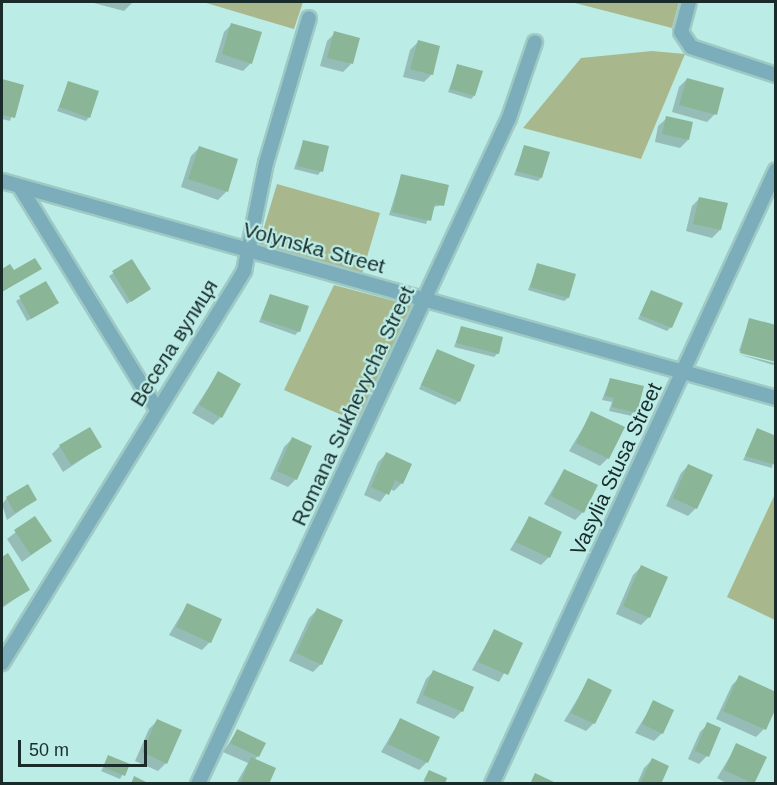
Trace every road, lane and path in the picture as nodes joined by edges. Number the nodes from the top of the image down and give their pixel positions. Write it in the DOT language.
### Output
graph roads {
  1 [pos="688,2"];
  2 [pos="309,18"];
  3 [pos="535,42"];
  4 [pos="776,75"];
  5 [pos="776,170"];
  6 [pos="2,181"];
  7 [pos="20,187"];
  8 [pos="250,252"];
  9 [pos="427,300"];
  10 [pos="685,373"];
  11 [pos="776,398"];
  12 [pos="157,410"];
  13 [pos="2,659"];
  14 [pos="198,783"];
  15 [pos="492,783"];
  1 -- 4 [label="street"];
  2 -- 8 [label="street, Весела вулиця"];
  3 -- 9 [label="street, Romana Sukhevycha Street"];
  5 -- 10 [label="street, Vasylia Stusa Street"];
  6 -- 7 [label="street, Volynska Street"];
  7 -- 8 [label="street, Volynska Street"];
  7 -- 12 [label="street"];
  8 -- 9 [label="street, Volynska Street"];
  8 -- 12 [label="street, Весела вулиця"];
  9 -- 10 [label="street, Volynska Street"];
  9 -- 14 [label="street, Romana Sukhevycha Street"];
  10 -- 11 [label="street, Volynska Street"];
  10 -- 15 [label="street, Vasylia Stusa Street"];
  12 -- 13 [label="street, Весела вулиця"];
}
